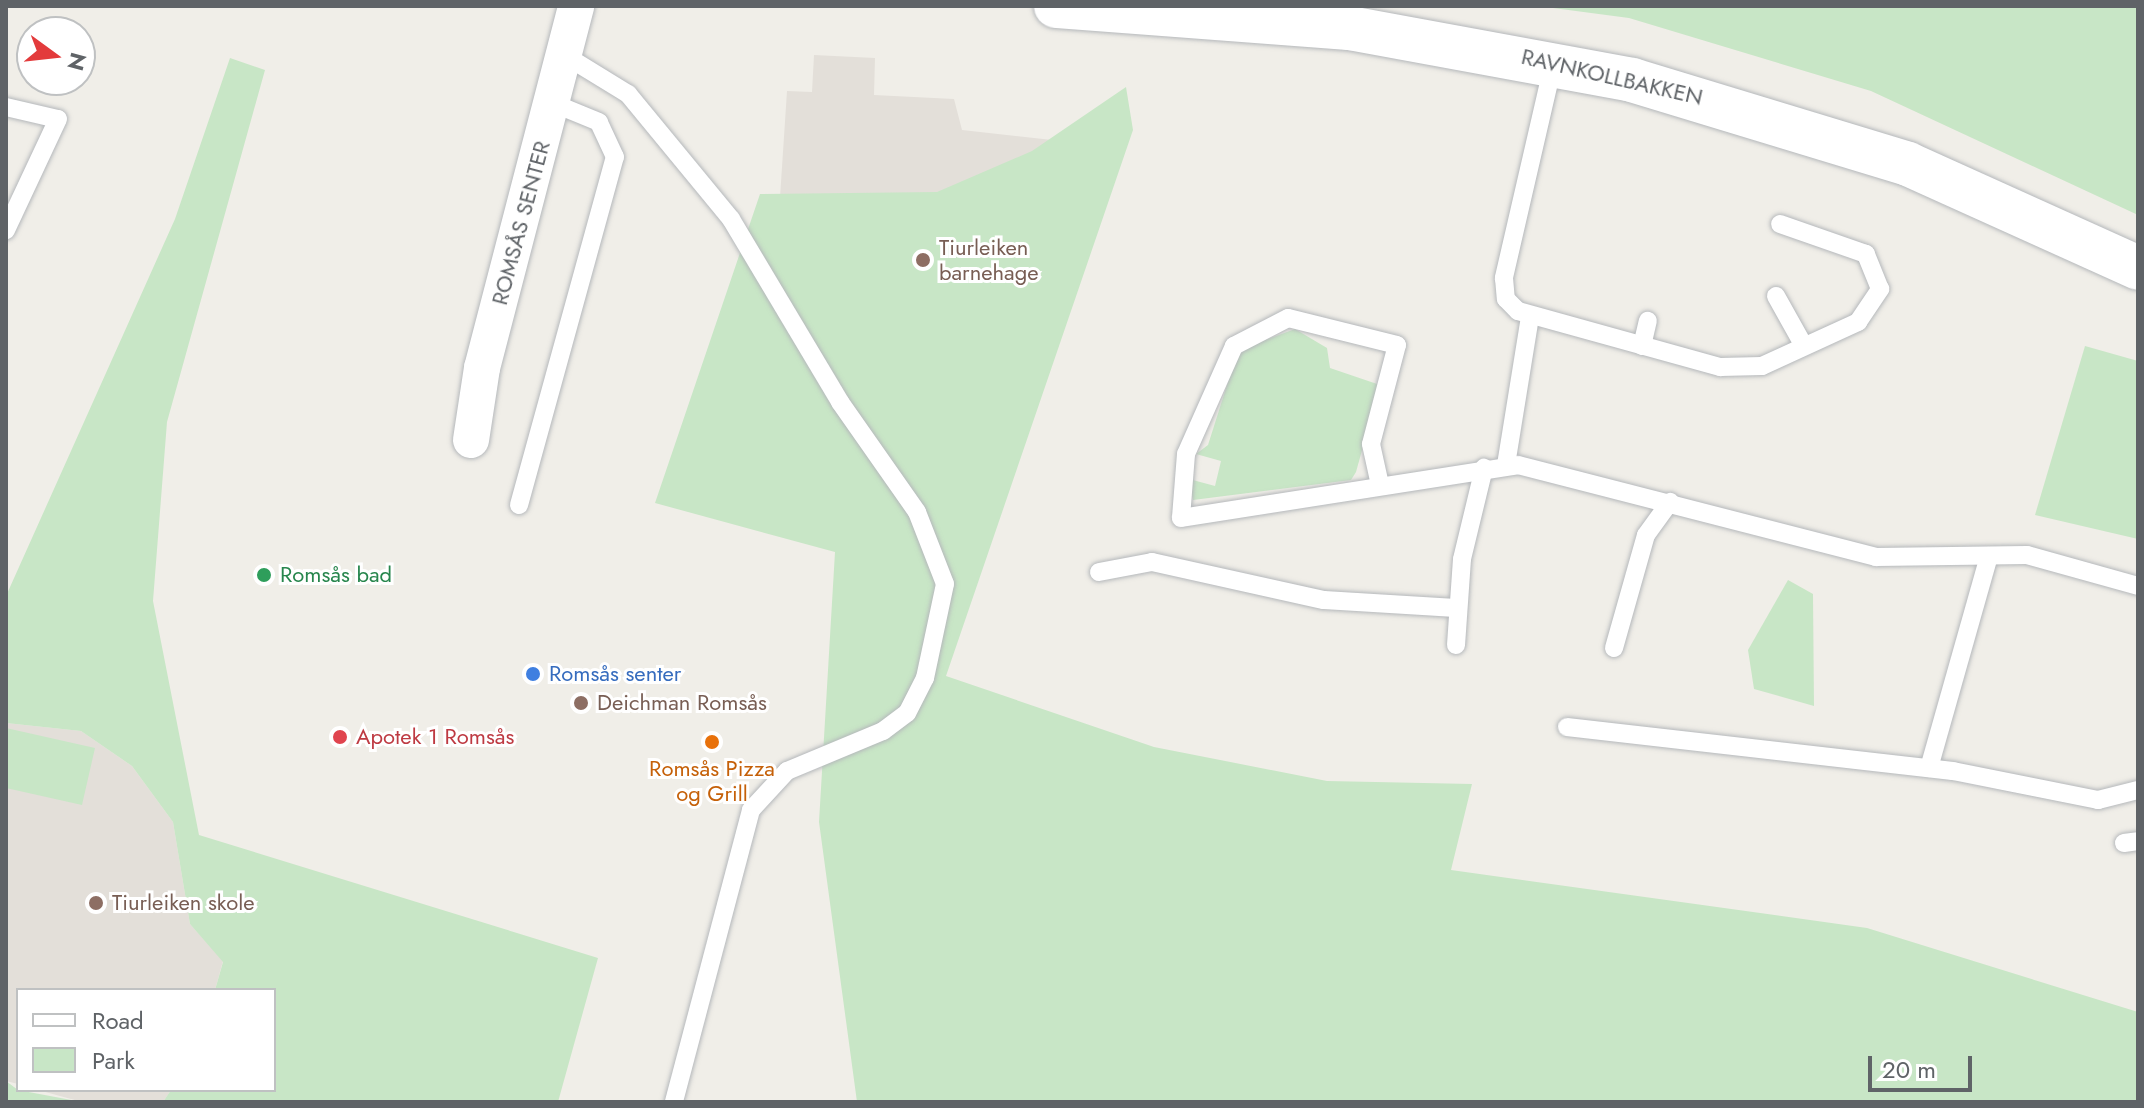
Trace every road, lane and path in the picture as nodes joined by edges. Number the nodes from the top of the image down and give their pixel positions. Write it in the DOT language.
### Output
graph roads {
  1 [pos="576,6"];
  2 [pos="1056,6"];
  3 [pos="566,56"];
  4 [pos="1554,62"];
  5 [pos="553,103"];
  6 [pos="6,107"];
  7 [pos="1780,224"];
  8 [pos="6,230"];
  9 [pos="2138,268"];
  10 [pos="1776,296"];
  11 [pos="1530,316"];
  12 [pos="1648,321"];
  13 [pos="1642,346"];
  14 [pos="1804,346"];
  15 [pos="471,440"];
  16 [pos="1506,465"];
  17 [pos="1484,468"];
  18 [pos="1380,485"];
  19 [pos="1670,502"];
  20 [pos="519,505"];
  21 [pos="1989,556"];
  22 [pos="1099,572"];
  23 [pos="2138,586"];
  24 [pos="1456,608"];
  25 [pos="1456,645"];
  26 [pos="1614,648"];
  27 [pos="1567,727"];
  28 [pos="1929,768"];
  29 [pos="2138,790"];
  30 [pos="674,1102"];
  1 -- 3 [label="street, ROMSÅS SENTER"];
  2 -- 4 [label="street, RAVNKOLLBAKKEN"];
  3 -- 5 [label="street, ROMSÅS SENTER"];
  3 -- 30 [label="lane"];
  4 -- 9 [label="street, RAVNKOLLBAKKEN"];
  4 -- 11 [label="lane"];
  5 -- 15 [label="street, ROMSÅS SENTER"];
  5 -- 20 [label="lane"];
  6 -- 8 [label="lane"];
  7 -- 14 [label="lane"];
  10 -- 14 [label="lane"];
  11 -- 13 [label="lane"];
  11 -- 16 [label="lane"];
  12 -- 13 [label="lane"];
  13 -- 14 [label="lane"];
  16 -- 17 [label="lane"];
  16 -- 19 [label="lane"];
  17 -- 18 [label="lane"];
  17 -- 24 [label="lane"];
  18 -- 18 [label="lane"];
  19 -- 21 [label="lane"];
  19 -- 26 [label="lane"];
  21 -- 23 [label="lane"];
  21 -- 28 [label="lane"];
  22 -- 24 [label="lane"];
  24 -- 25 [label="lane"];
  27 -- 28 [label="lane"];
  28 -- 29 [label="lane"];
}
